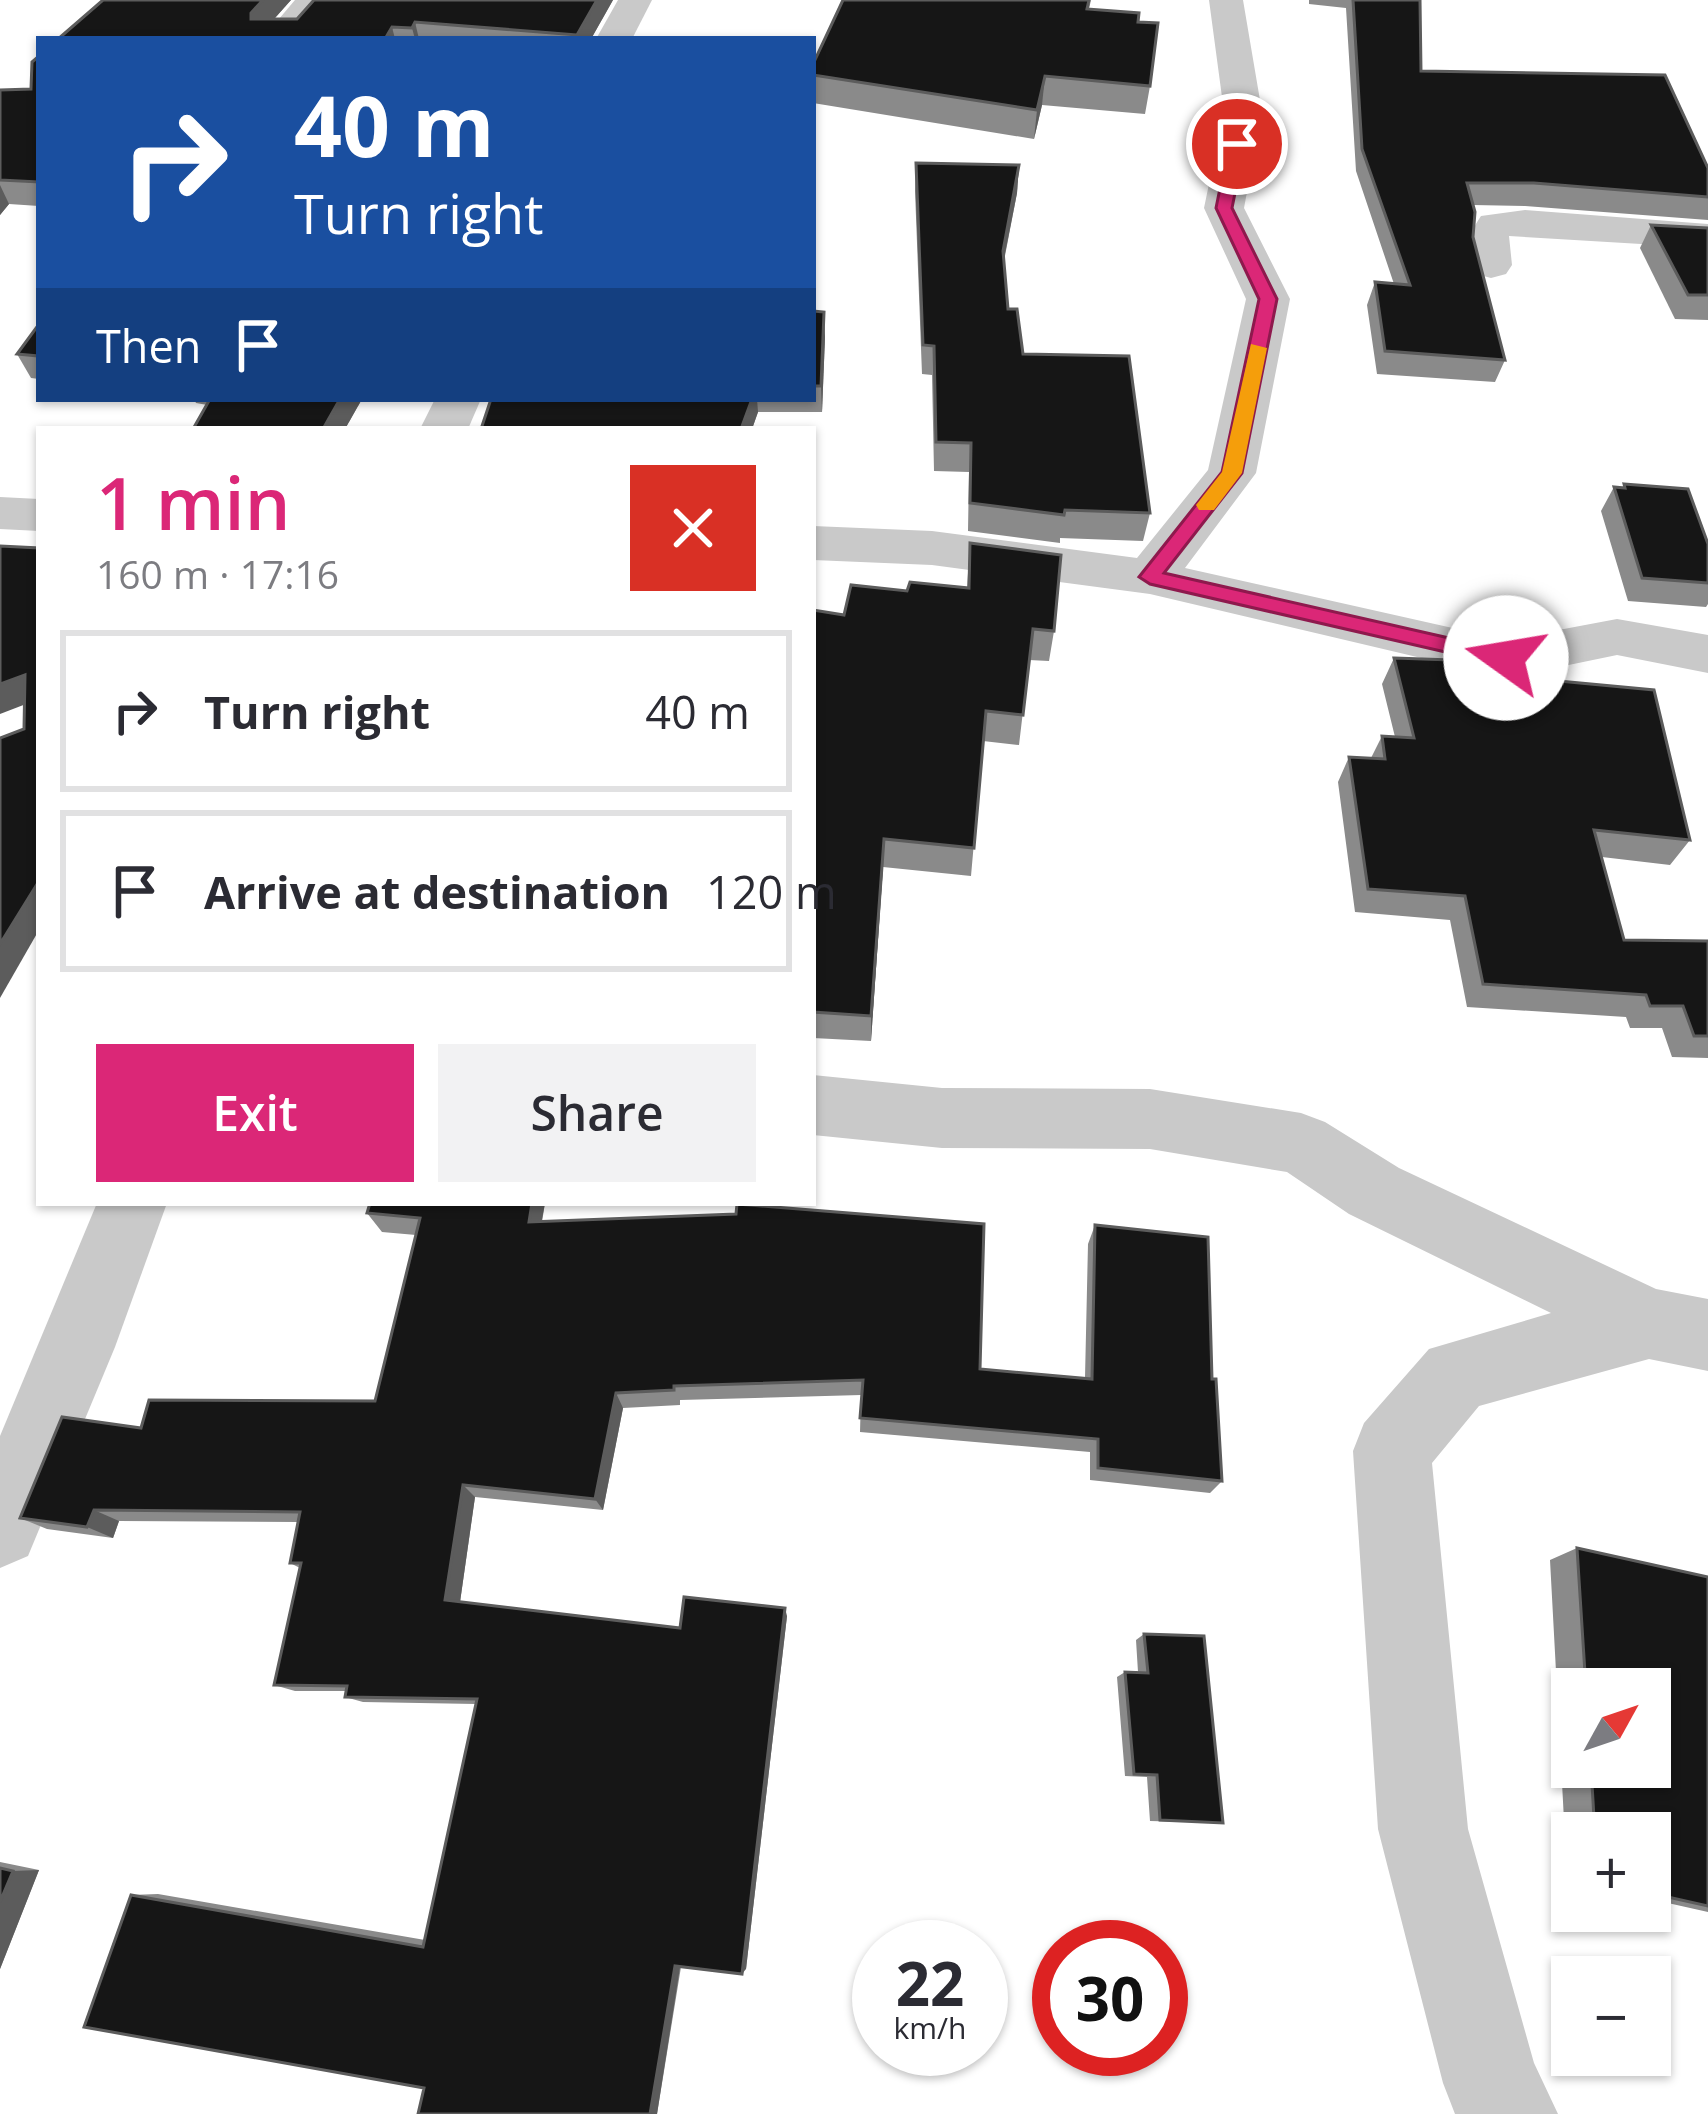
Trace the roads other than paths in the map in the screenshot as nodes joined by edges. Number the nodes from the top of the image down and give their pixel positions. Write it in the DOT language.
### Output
graph roads {
  1 [pos="312,0"];
  2 [pos="635,0"];
  3 [pos="1226,0"];
  4 [pos="283,36"];
  5 [pos="616,36"];
  6 [pos="1708,236"];
  7 [pos="1491,265"];
  8 [pos="0,513"];
  9 [pos="36,515"];
  10 [pos="816,542"];
  11 [pos="1150,577"];
  12 [pos="1708,654"];
  13 [pos="816,1105"];
  14 [pos="131,1206"];
  15 [pos="1678,1329"];
  16 [pos="0,1528"];
  17 [pos="1510,2114"];
  1 -- 4 [label="street"];
  2 -- 5 [label="street"];
  3 -- 11 [label="street"];
  6 -- 7 [label="street"];
  8 -- 9 [label="street"];
  10 -- 11 [label="street"];
  11 -- 12 [label="street"];
  13 -- 15 [label="street"];
  14 -- 16 [label="street"];
  15 -- 17 [label="street"];
}
